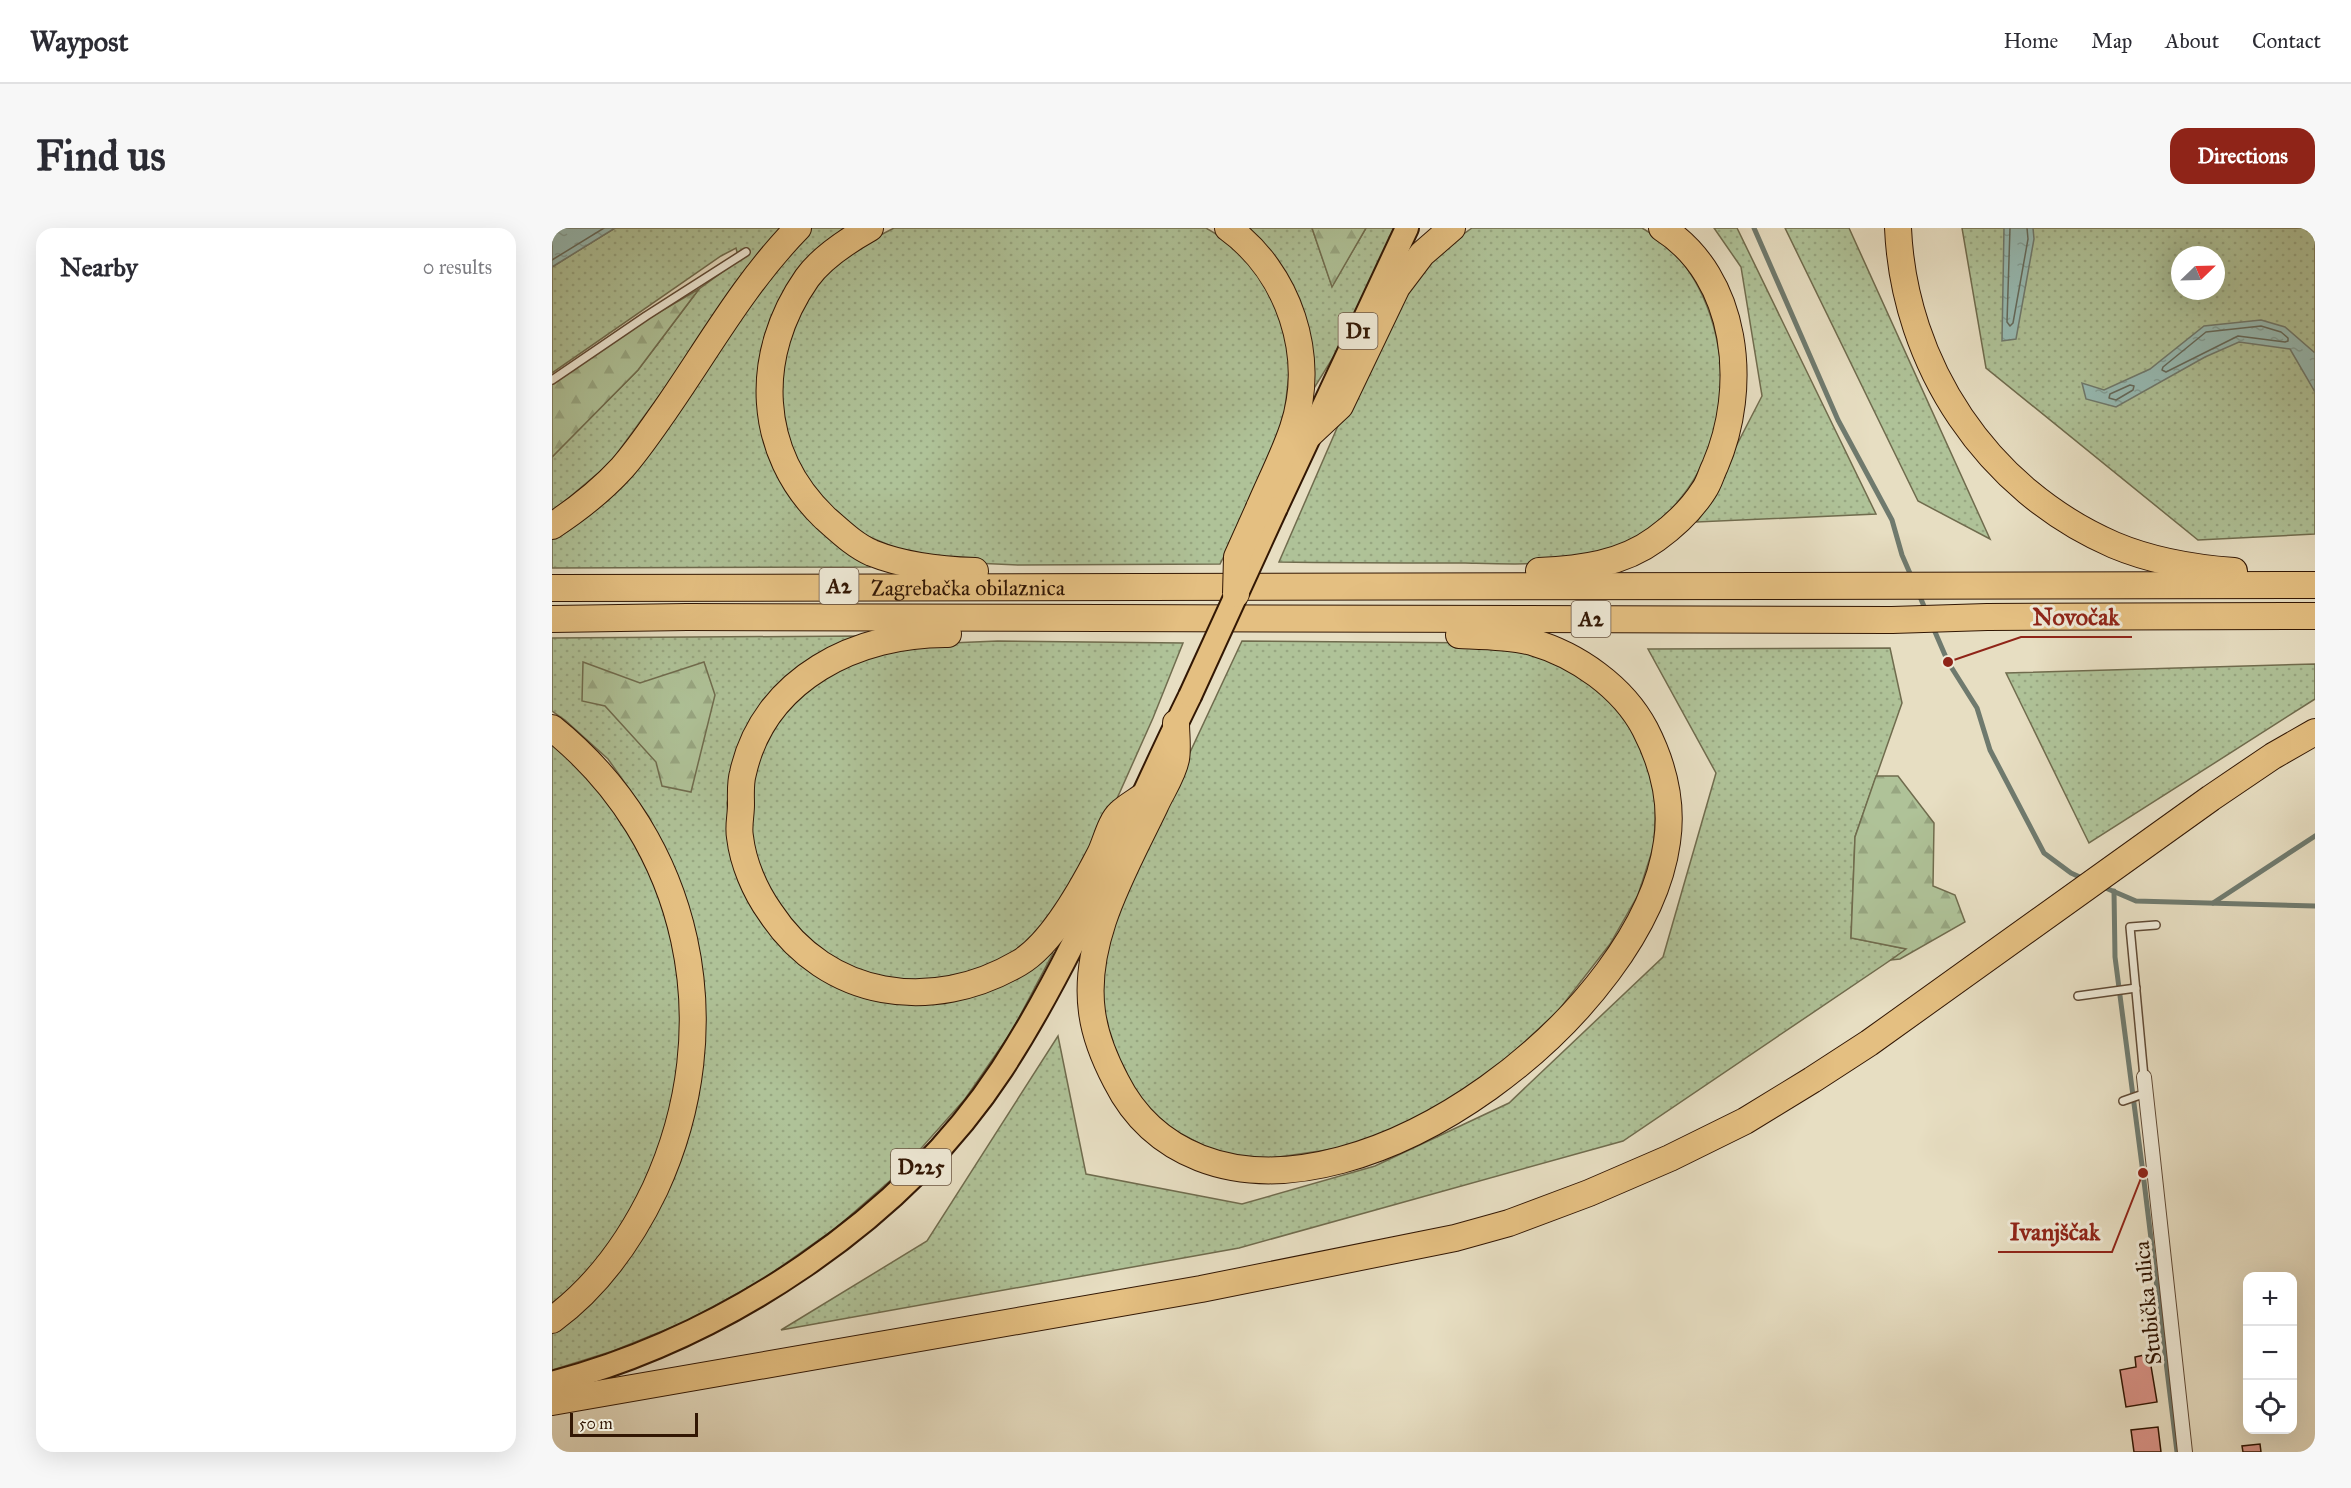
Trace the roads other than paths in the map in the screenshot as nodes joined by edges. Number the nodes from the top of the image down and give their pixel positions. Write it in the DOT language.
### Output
graph roads {
  1 [pos="798,228"];
  2 [pos="870,228"];
  3 [pos="1228,228"];
  4 [pos="1407,228"];
  5 [pos="1452,228"];
  6 [pos="1662,228"];
  7 [pos="1898,228"];
  8 [pos="746,252"];
  9 [pos="552,380"];
  10 [pos="1309,435"];
  11 [pos="1268,508"];
  12 [pos="552,526"];
  13 [pos="2315,571"];
  14 [pos="2315,585"];
  15 [pos="1125,586"];
  16 [pos="1382,586"];
  17 [pos="552,588"];
  18 [pos="1236,594"];
  19 [pos="2315,616"];
  20 [pos="1107,618"];
  21 [pos="1291,618"];
  22 [pos="552,619"];
  23 [pos="1176,723"];
  24 [pos="552,728"];
  25 [pos="2315,732"];
  26 [pos="1142,797"];
  27 [pos="2156,926"];
  28 [pos="2133,988"];
  29 [pos="2078,996"];
  30 [pos="2144,1077"];
  31 [pos="2145,1093"];
  32 [pos="2123,1101"];
  33 [pos="552,1320"];
  34 [pos="552,1383"];
  35 [pos="552,1402"];
  36 [pos="2185,1452"];
  1 -- 12 [label="highway"];
  2 -- 15 [label="highway"];
  3 -- 11 [label="highway"];
  4 -- 10 [label="main road, D1"];
  5 -- 10 [label="highway"];
  6 -- 16 [label="highway"];
  7 -- 13 [label="highway"];
  8 -- 9 [label="lane"];
  10 -- 11 [label="main road, D1"];
  11 -- 18 [label="highway, bridge"];
  14 -- 16 [label="highway, A2"];
  15 -- 16 [label="highway, Zagrebačka obilaznica / A2"];
  15 -- 17 [label="highway, Zagrebačka obilaznica / A2"];
  18 -- 23 [label="main road, bridge"];
  19 -- 21 [label="highway, A2"];
  20 -- 21 [label="highway, Zagrebačka obilaznica / A2"];
  20 -- 22 [label="highway, Zagrebačka obilaznica / A2"];
  20 -- 26 [label="highway"];
  21 -- 23 [label="highway"];
  23 -- 26 [label="main road, D225"];
  24 -- 33 [label="highway"];
  25 -- 35 [label="highway"];
  26 -- 34 [label="main road, D225"];
  27 -- 28 [label="lane"];
  28 -- 29 [label="lane"];
  28 -- 30 [label="lane"];
  30 -- 31 [label="street, Stubička ulica"];
  31 -- 32 [label="lane"];
  31 -- 36 [label="street, Stubička ulica"];
}
